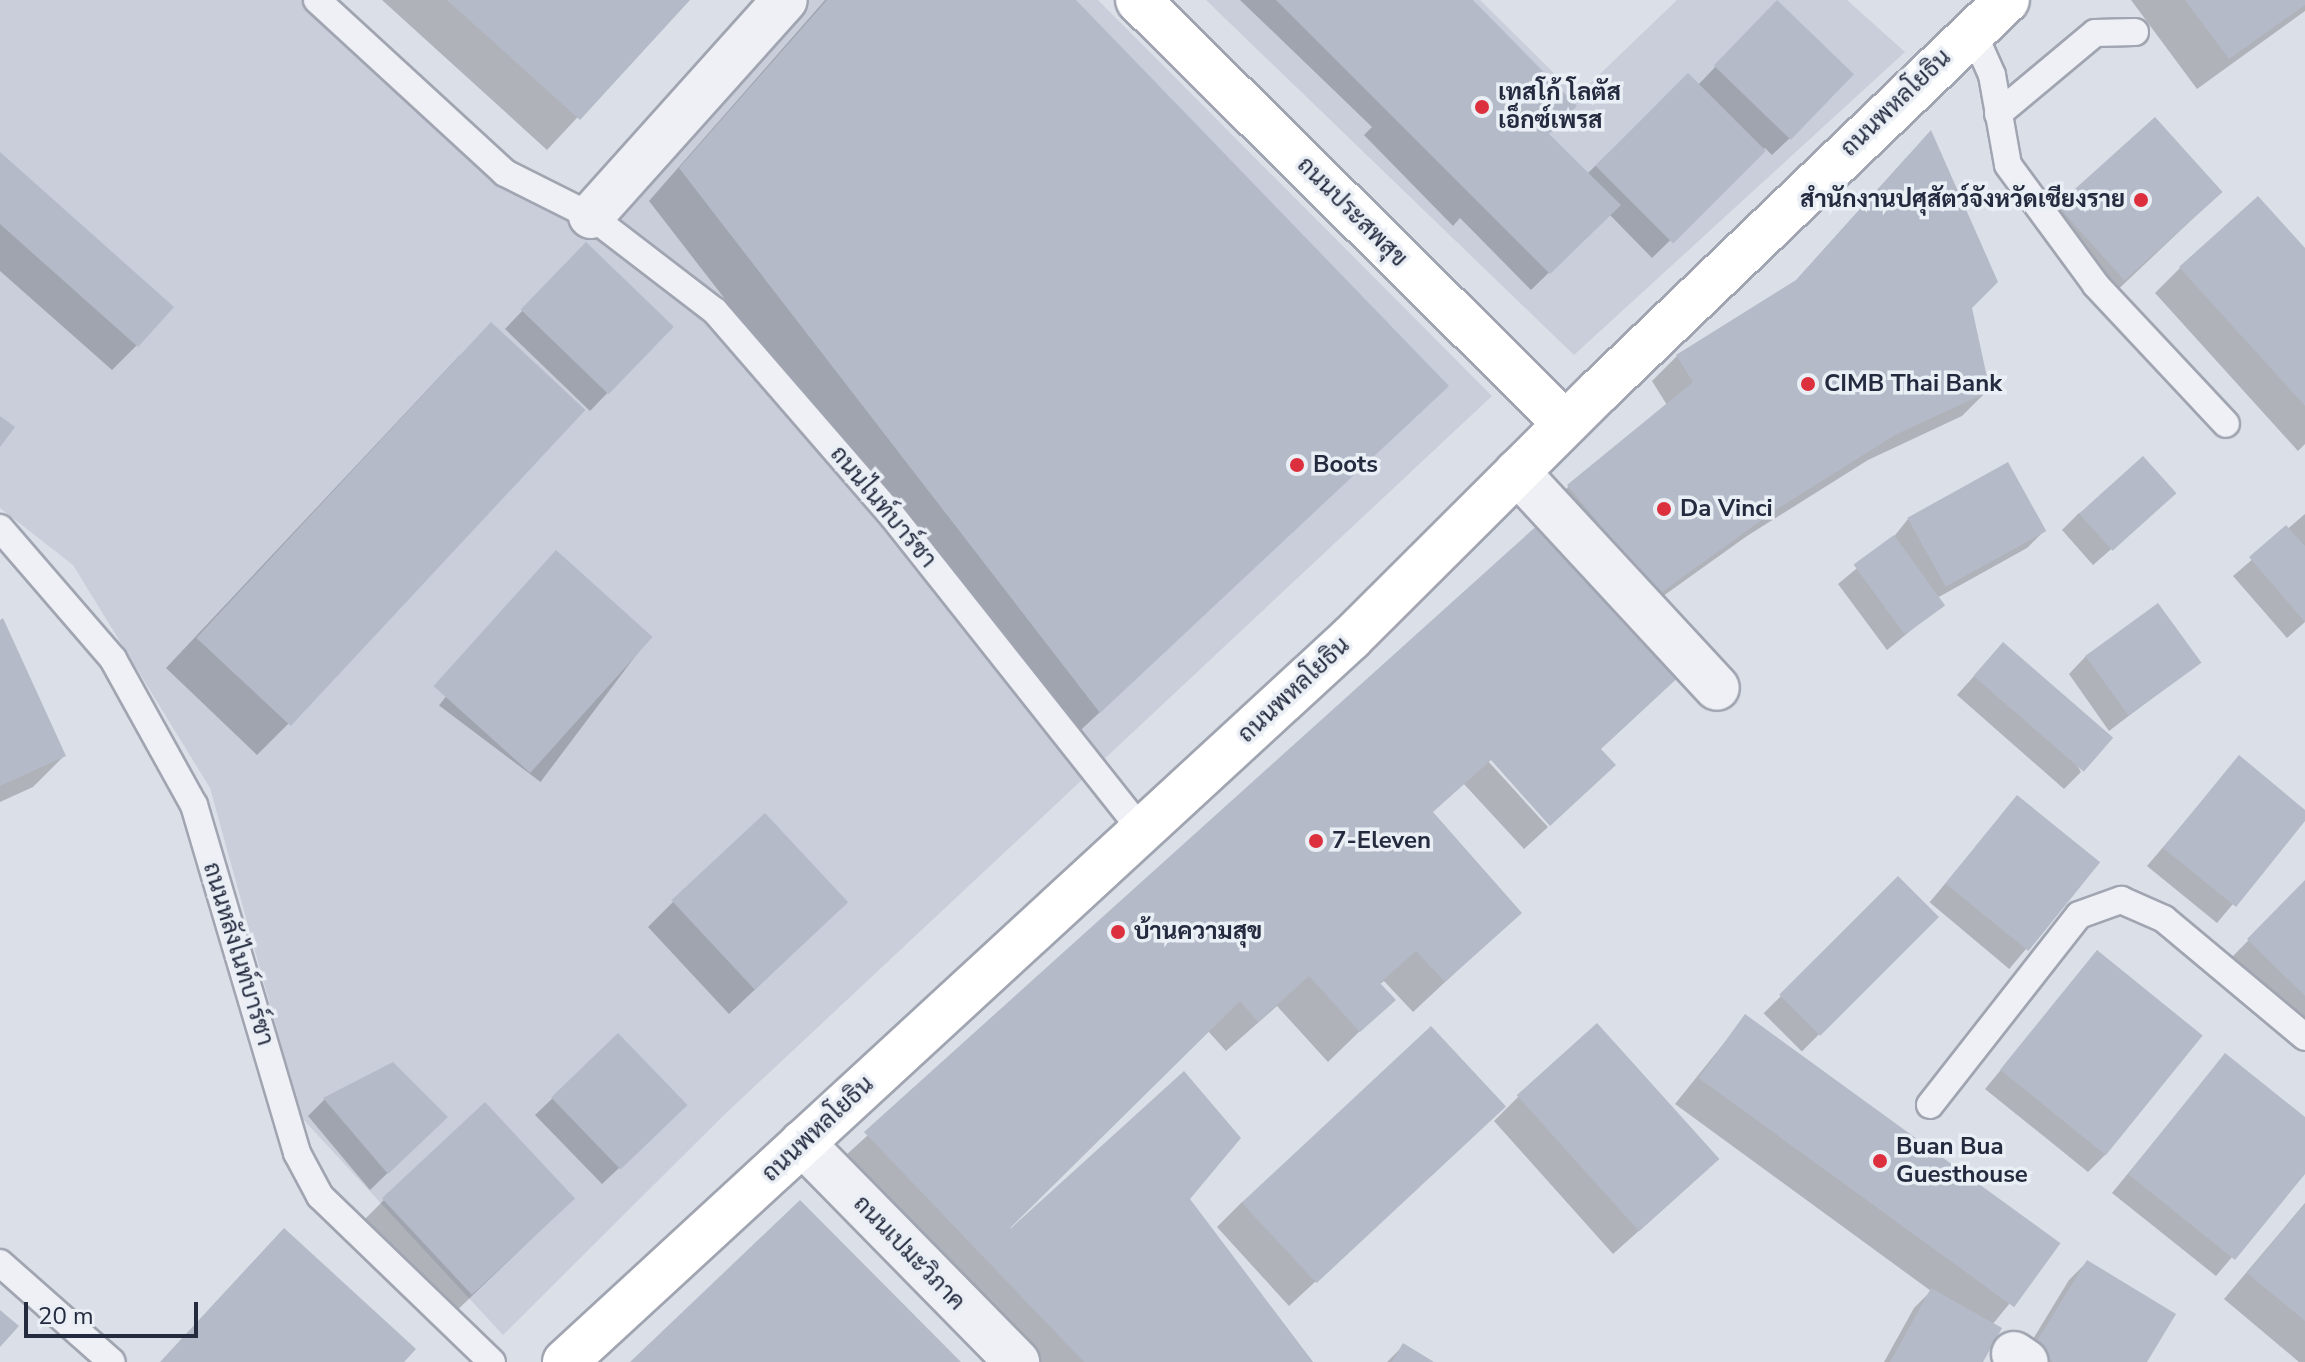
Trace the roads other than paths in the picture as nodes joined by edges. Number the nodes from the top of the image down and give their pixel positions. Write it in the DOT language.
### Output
graph roads {
  1 [pos="317,0"];
  2 [pos="785,0"];
  3 [pos="1138,0"];
  4 [pos="2007,0"];
  5 [pos="1972,30"];
  6 [pos="2135,32"];
  7 [pos="1998,114"];
  8 [pos="591,216"];
  9 [pos="1566,424"];
  10 [pos="2226,424"];
  11 [pos="1517,472"];
  12 [pos="0,528"];
  13 [pos="1717,688"];
  14 [pos="1142,831"];
  15 [pos="2305,1037"];
  16 [pos="1930,1105"];
  17 [pos="802,1143"];
  18 [pos="0,1263"];
  19 [pos="112,1362"];
  20 [pos="492,1362"];
  21 [pos="565,1362"];
  22 [pos="1017,1362"];
  1 -- 8 [label="lane, ถนนไนท์บาร์ซา"];
  2 -- 8 [label="street"];
  3 -- 9 [label="main road, ถนนประสพสุข"];
  4 -- 5 [label="main road, ถนนพหลโยธิน"];
  5 -- 7 [label="lane"];
  5 -- 9 [label="main road, ถนนพหลโยธิน"];
  6 -- 7 [label="lane"];
  7 -- 10 [label="lane"];
  8 -- 14 [label="lane, ถนนไนท์บาร์ซา"];
  9 -- 11 [label="main road, ถนนพหลโยธิน"];
  11 -- 13 [label="street"];
  11 -- 14 [label="main road, ถนนพหลโยธิน"];
  12 -- 20 [label="lane, ถนนหลังไนท์บาร์ซา"];
  14 -- 17 [label="main road, ถนนพหลโยธิน"];
  15 -- 16 [label="lane"];
  17 -- 21 [label="main road, ถนนพหลโยธิน"];
  17 -- 22 [label="street, ถนนเปมะวิภาค"];
  18 -- 19 [label="lane"];
}
